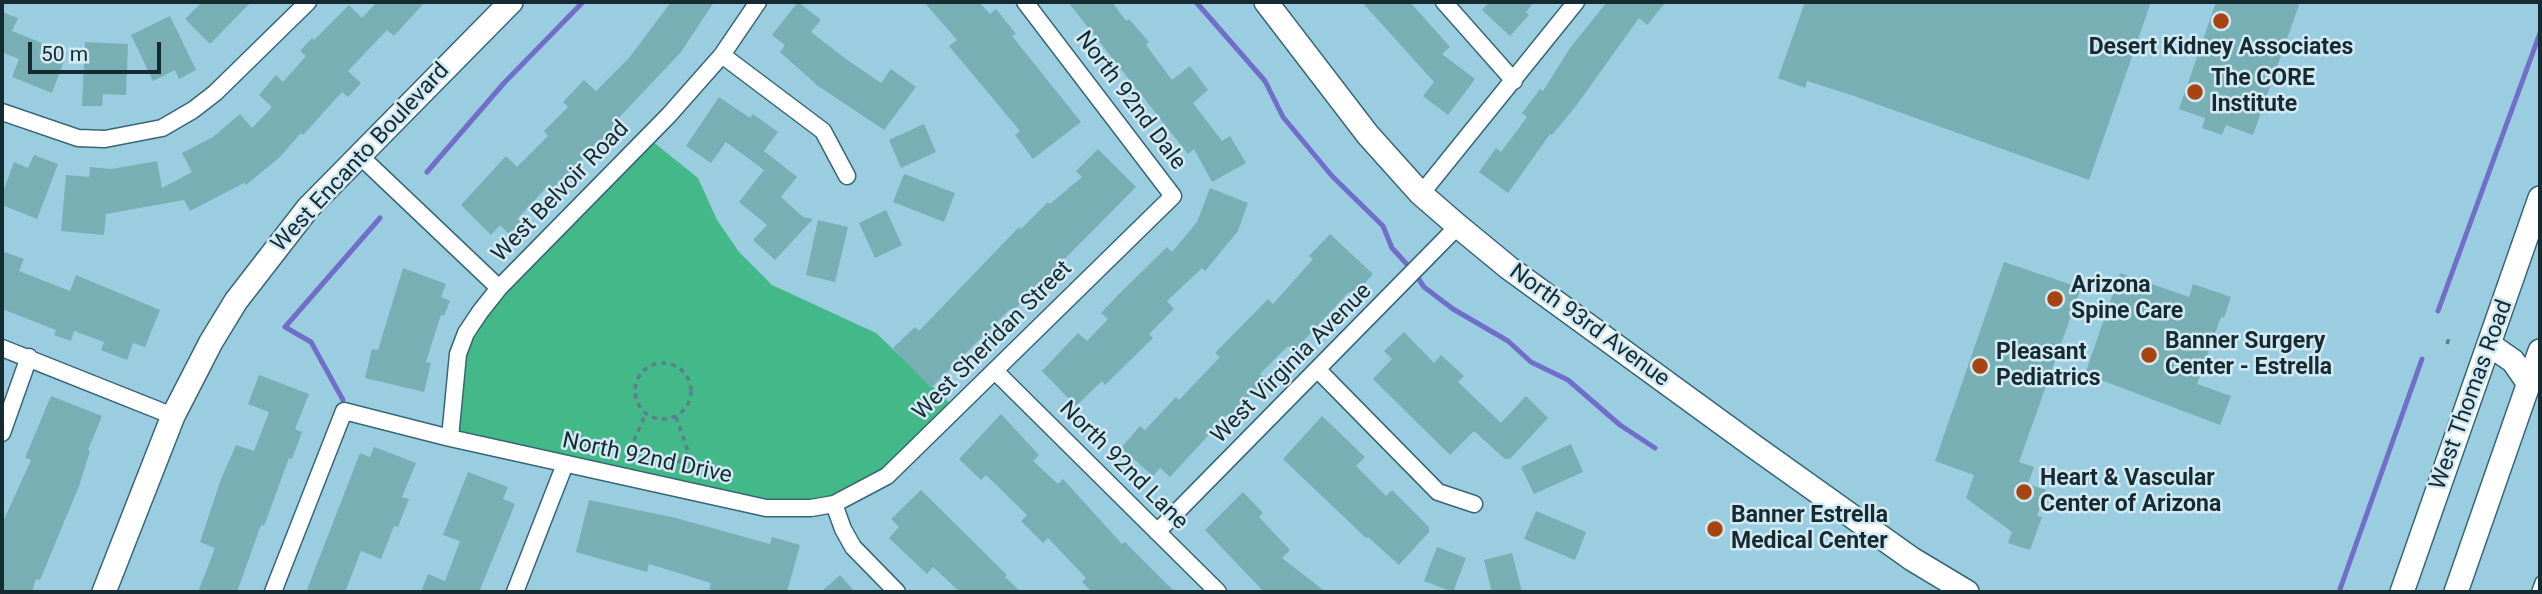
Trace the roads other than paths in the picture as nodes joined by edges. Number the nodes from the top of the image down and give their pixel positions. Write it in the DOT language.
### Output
graph roads {
  1 [pos="308,2"];
  2 [pos="511,2"];
  3 [pos="758,2"];
  4 [pos="1024,2"];
  5 [pos="1266,2"];
  6 [pos="1444,2"];
  7 [pos="1576,2"];
  8 [pos="722,55"];
  9 [pos="1514,81"];
  10 [pos="2,113"];
  11 [pos="359,155"];
  12 [pos="847,176"];
  13 [pos="1421,194"];
  14 [pos="1173,195"];
  15 [pos="2540,198"];
  16 [pos="1458,226"];
  17 [pos="499,288"];
  18 [pos="2490,345"];
  19 [pos="2,348"];
  20 [pos="2540,351"];
  21 [pos="29,357"];
  22 [pos="995,371"];
  23 [pos="1319,371"];
  24 [pos="2529,384"];
  25 [pos="173,416"];
  26 [pos="2,433"];
  27 [pos="450,438"];
  28 [pos="565,464"];
  29 [pos="1474,503"];
  30 [pos="834,504"];
  31 [pos="1157,532"];
  32 [pos="104,592"];
  33 [pos="273,592"];
  34 [pos="515,592"];
  35 [pos="897,592"];
  36 [pos="1218,592"];
  37 [pos="1966,592"];
  38 [pos="2402,592"];
  39 [pos="2456,592"];
  1 -- 10 [label="street"];
  2 -- 11 [label="street, West Encanto Boulevard"];
  3 -- 8 [label="street, West Belvoir Road"];
  4 -- 14 [label="street, North 92nd Dale"];
  5 -- 13 [label="street, North 93rd Avenue"];
  6 -- 9 [label="street"];
  7 -- 9 [label="street"];
  8 -- 12 [label="street"];
  8 -- 17 [label="street, West Belvoir Road"];
  9 -- 13 [label="street"];
  11 -- 17 [label="street"];
  11 -- 25 [label="street, West Encanto Boulevard"];
  13 -- 16 [label="street, North 93rd Avenue"];
  14 -- 22 [label="street, West Sheridan Street"];
  15 -- 18 [label="street, West Thomas Road"];
  16 -- 23 [label="street, West Virginia Avenue"];
  16 -- 37 [label="street, North 93rd Avenue"];
  17 -- 27 [label="street, West Belvoir Road"];
  18 -- 24 [label="street"];
  18 -- 38 [label="street, West Thomas Road"];
  19 -- 21 [label="street"];
  20 -- 24 [label="street"];
  21 -- 25 [label="street"];
  21 -- 26 [label="street"];
  22 -- 30 [label="street, West Sheridan Street"];
  22 -- 31 [label="street, North 92nd Lane"];
  23 -- 29 [label="street"];
  23 -- 31 [label="street, West Virginia Avenue"];
  24 -- 39 [label="street"];
  25 -- 32 [label="street, West Encanto Boulevard"];
  27 -- 28 [label="street, North 92nd Drive"];
  27 -- 33 [label="street, North 92nd Drive"];
  28 -- 30 [label="street, North 92nd Drive"];
  28 -- 34 [label="street"];
  30 -- 35 [label="street"];
  31 -- 36 [label="street, North 92nd Lane"];
}
